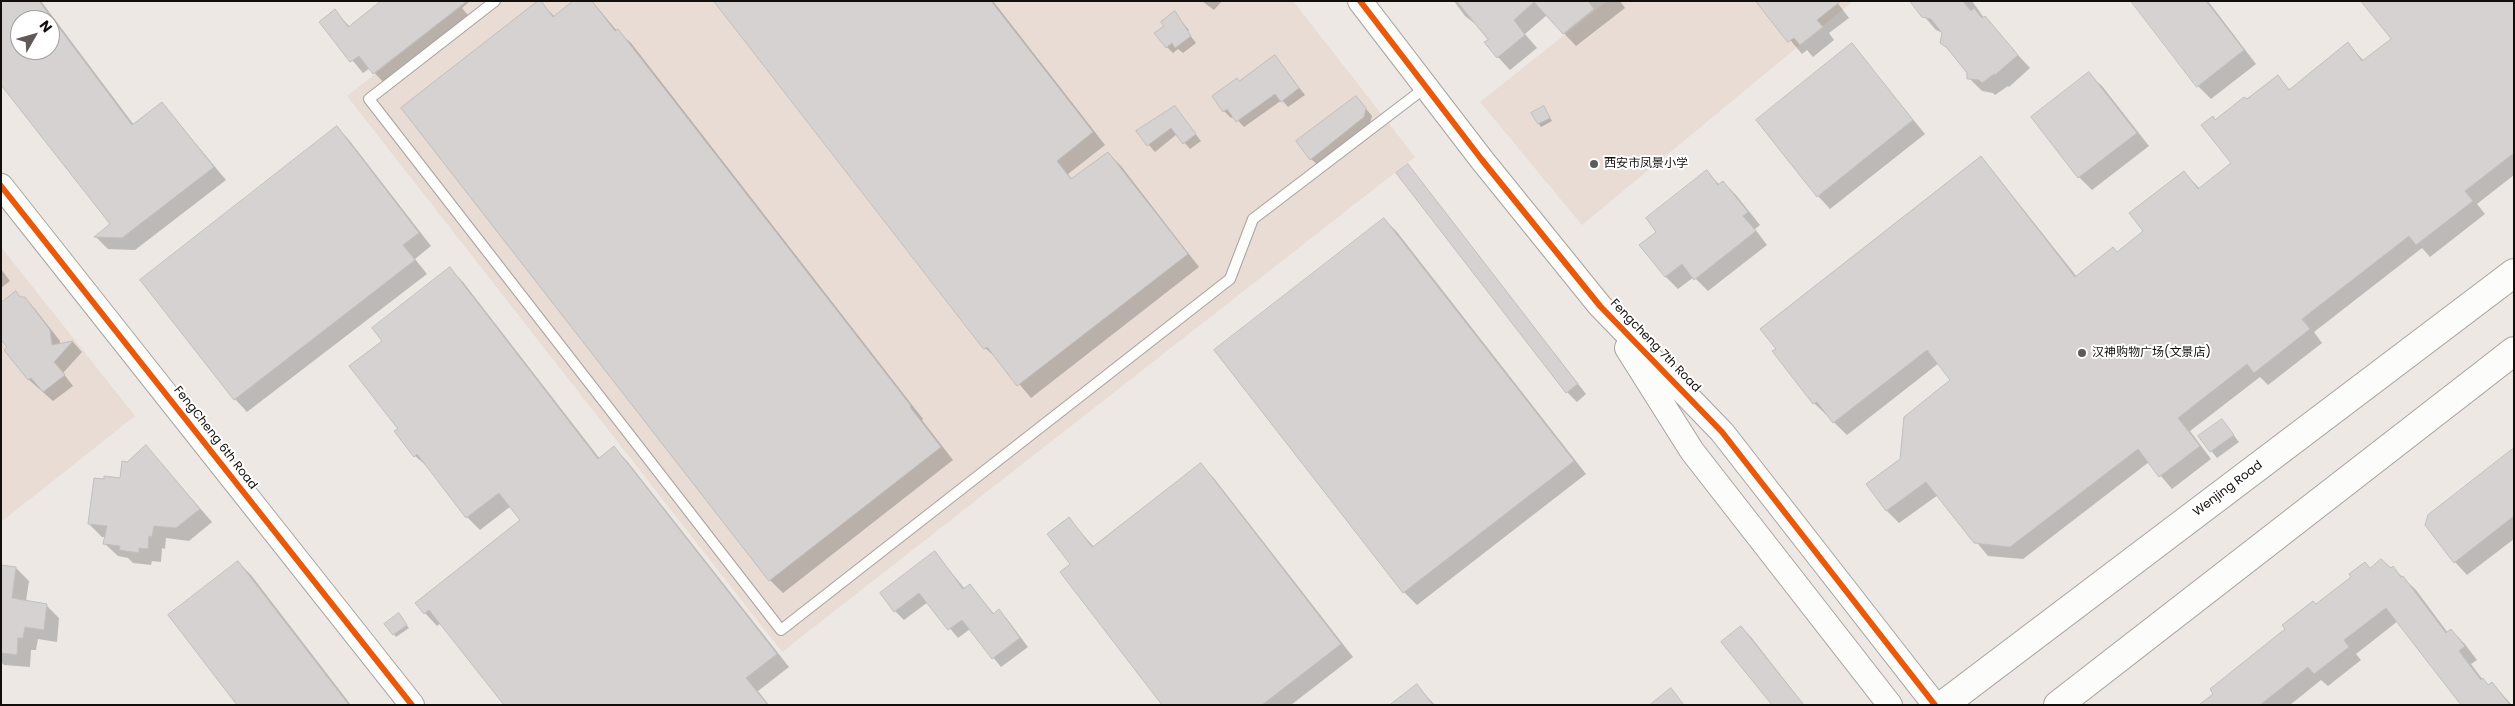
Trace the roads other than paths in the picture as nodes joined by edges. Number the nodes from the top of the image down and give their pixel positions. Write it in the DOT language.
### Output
graph roads {
  1 [pos="495,1"];
  2 [pos="1360,1"];
  3 [pos="1426,86"];
  4 [pos="1,186"];
  5 [pos="2514,273"];
  6 [pos="1600,306"];
  7 [pos="2514,351"];
  8 [pos="412,705"];
  9 [pos="1890,705"];
  10 [pos="1935,705"];
  11 [pos="1943,705"];
  12 [pos="2058,705"];
  1 -- 3 [label="lane"];
  2 -- 3 [label="street, Fengcheng 7th Road"];
  3 -- 6 [label="street, Fengcheng 7th Road"];
  4 -- 8 [label="street, FengCheng 6th Road"];
  5 -- 11 [label="main road, Wenjing Road"];
  6 -- 9 [label="street, Fengcheng 7th Road"];
  6 -- 10 [label="street, Fengcheng 7th Road"];
  7 -- 12 [label="main road"];
}
